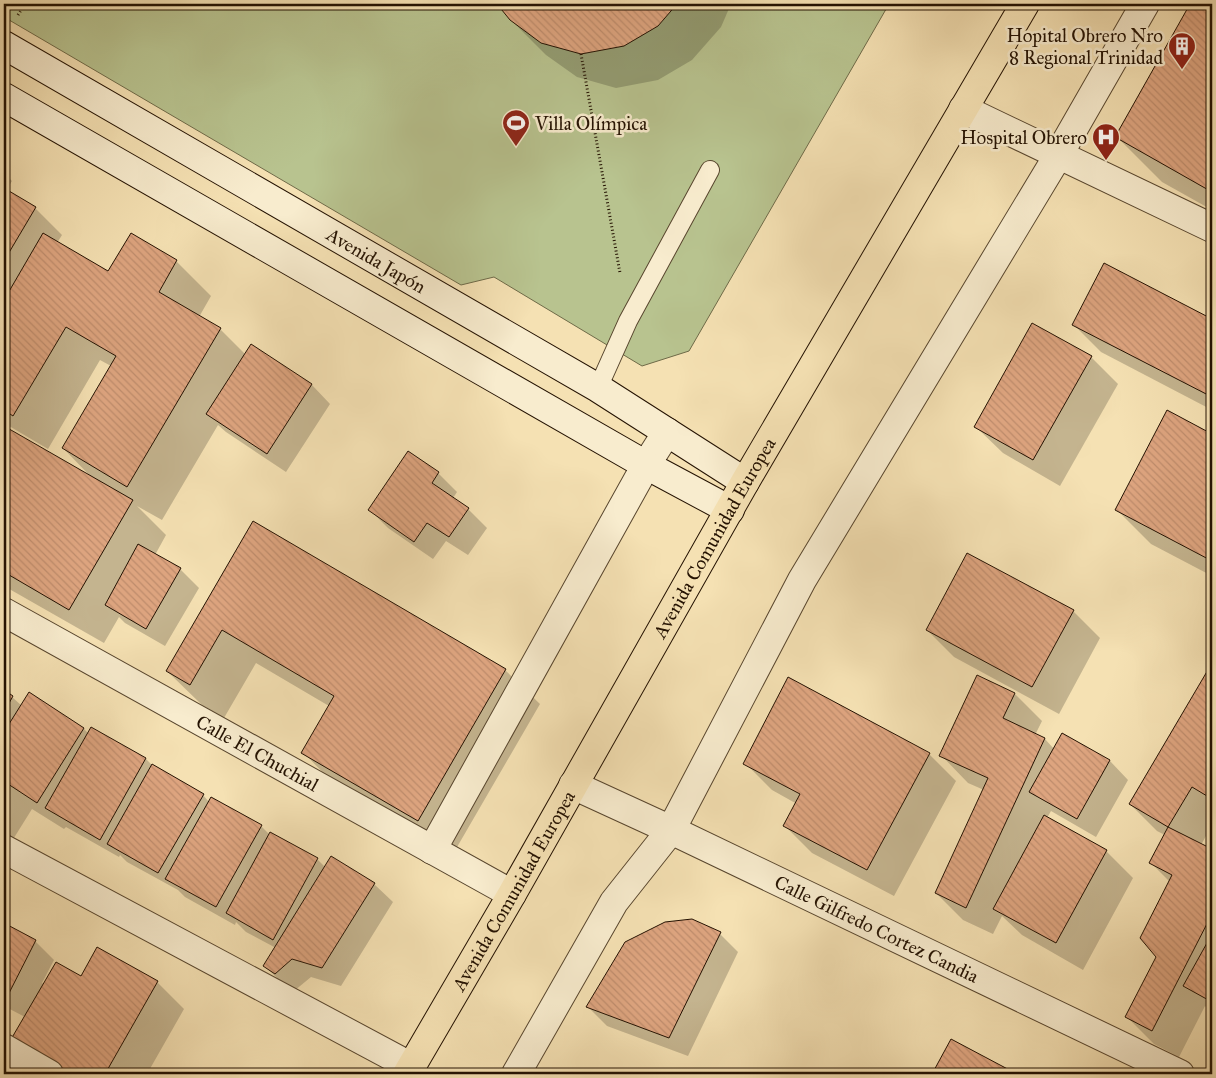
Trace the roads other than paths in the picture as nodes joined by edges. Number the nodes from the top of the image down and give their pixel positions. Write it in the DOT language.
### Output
graph roads {
  1 [pos="1025,4"];
  2 [pos="1145,4"];
  3 [pos="4,45"];
  4 [pos="4,97"];
  5 [pos="963,110"];
  6 [pos="1059,154"];
  7 [pos="710,170"];
  8 [pos="1212,228"];
  9 [pos="598,388"];
  10 [pos="667,432"];
  11 [pos="646,465"];
  12 [pos="746,482"];
  13 [pos="730,510"];
  14 [pos="4,612"];
  15 [pos="573,785"];
  16 [pos="671,830"];
  17 [pos="4,849"];
  18 [pos="432,850"];
  19 [pos="512,894"];
  20 [pos="4,1048"];
  21 [pos="410,1071"];
  22 [pos="49,1074"];
  23 [pos="516,1074"];
  24 [pos="1180,1074"];
  1 -- 5 [label="highway, Avenida Comunidad Europea"];
  2 -- 6 [label="street"];
  3 -- 9 [label="street, Avenida Japón"];
  4 -- 11 [label="street"];
  5 -- 6 [label="street"];
  5 -- 12 [label="highway, Avenida Comunidad Europea"];
  6 -- 8 [label="street"];
  6 -- 16 [label="street"];
  7 -- 9 [label="lane"];
  9 -- 10 [label="street, Avenida Japón"];
  10 -- 11 [label="street"];
  10 -- 12 [label="street, Avenida Japón"];
  11 -- 13 [label="street"];
  11 -- 18 [label="street"];
  12 -- 13 [label="highway, Avenida Comunidad Europea"];
  13 -- 15 [label="highway, Avenida Comunidad Europea"];
  14 -- 18 [label="street, Calle El Chuchial"];
  15 -- 16 [label="street, Calle Gilfredo Cortez Candia"];
  15 -- 19 [label="highway, Avenida Comunidad Europea"];
  16 -- 23 [label="street"];
  16 -- 24 [label="street, Calle Gilfredo Cortez Candia"];
  17 -- 21 [label="street"];
  18 -- 19 [label="street, Calle El Chuchial"];
  19 -- 21 [label="highway, Avenida Comunidad Europea"];
  20 -- 22 [label="street"];
}
